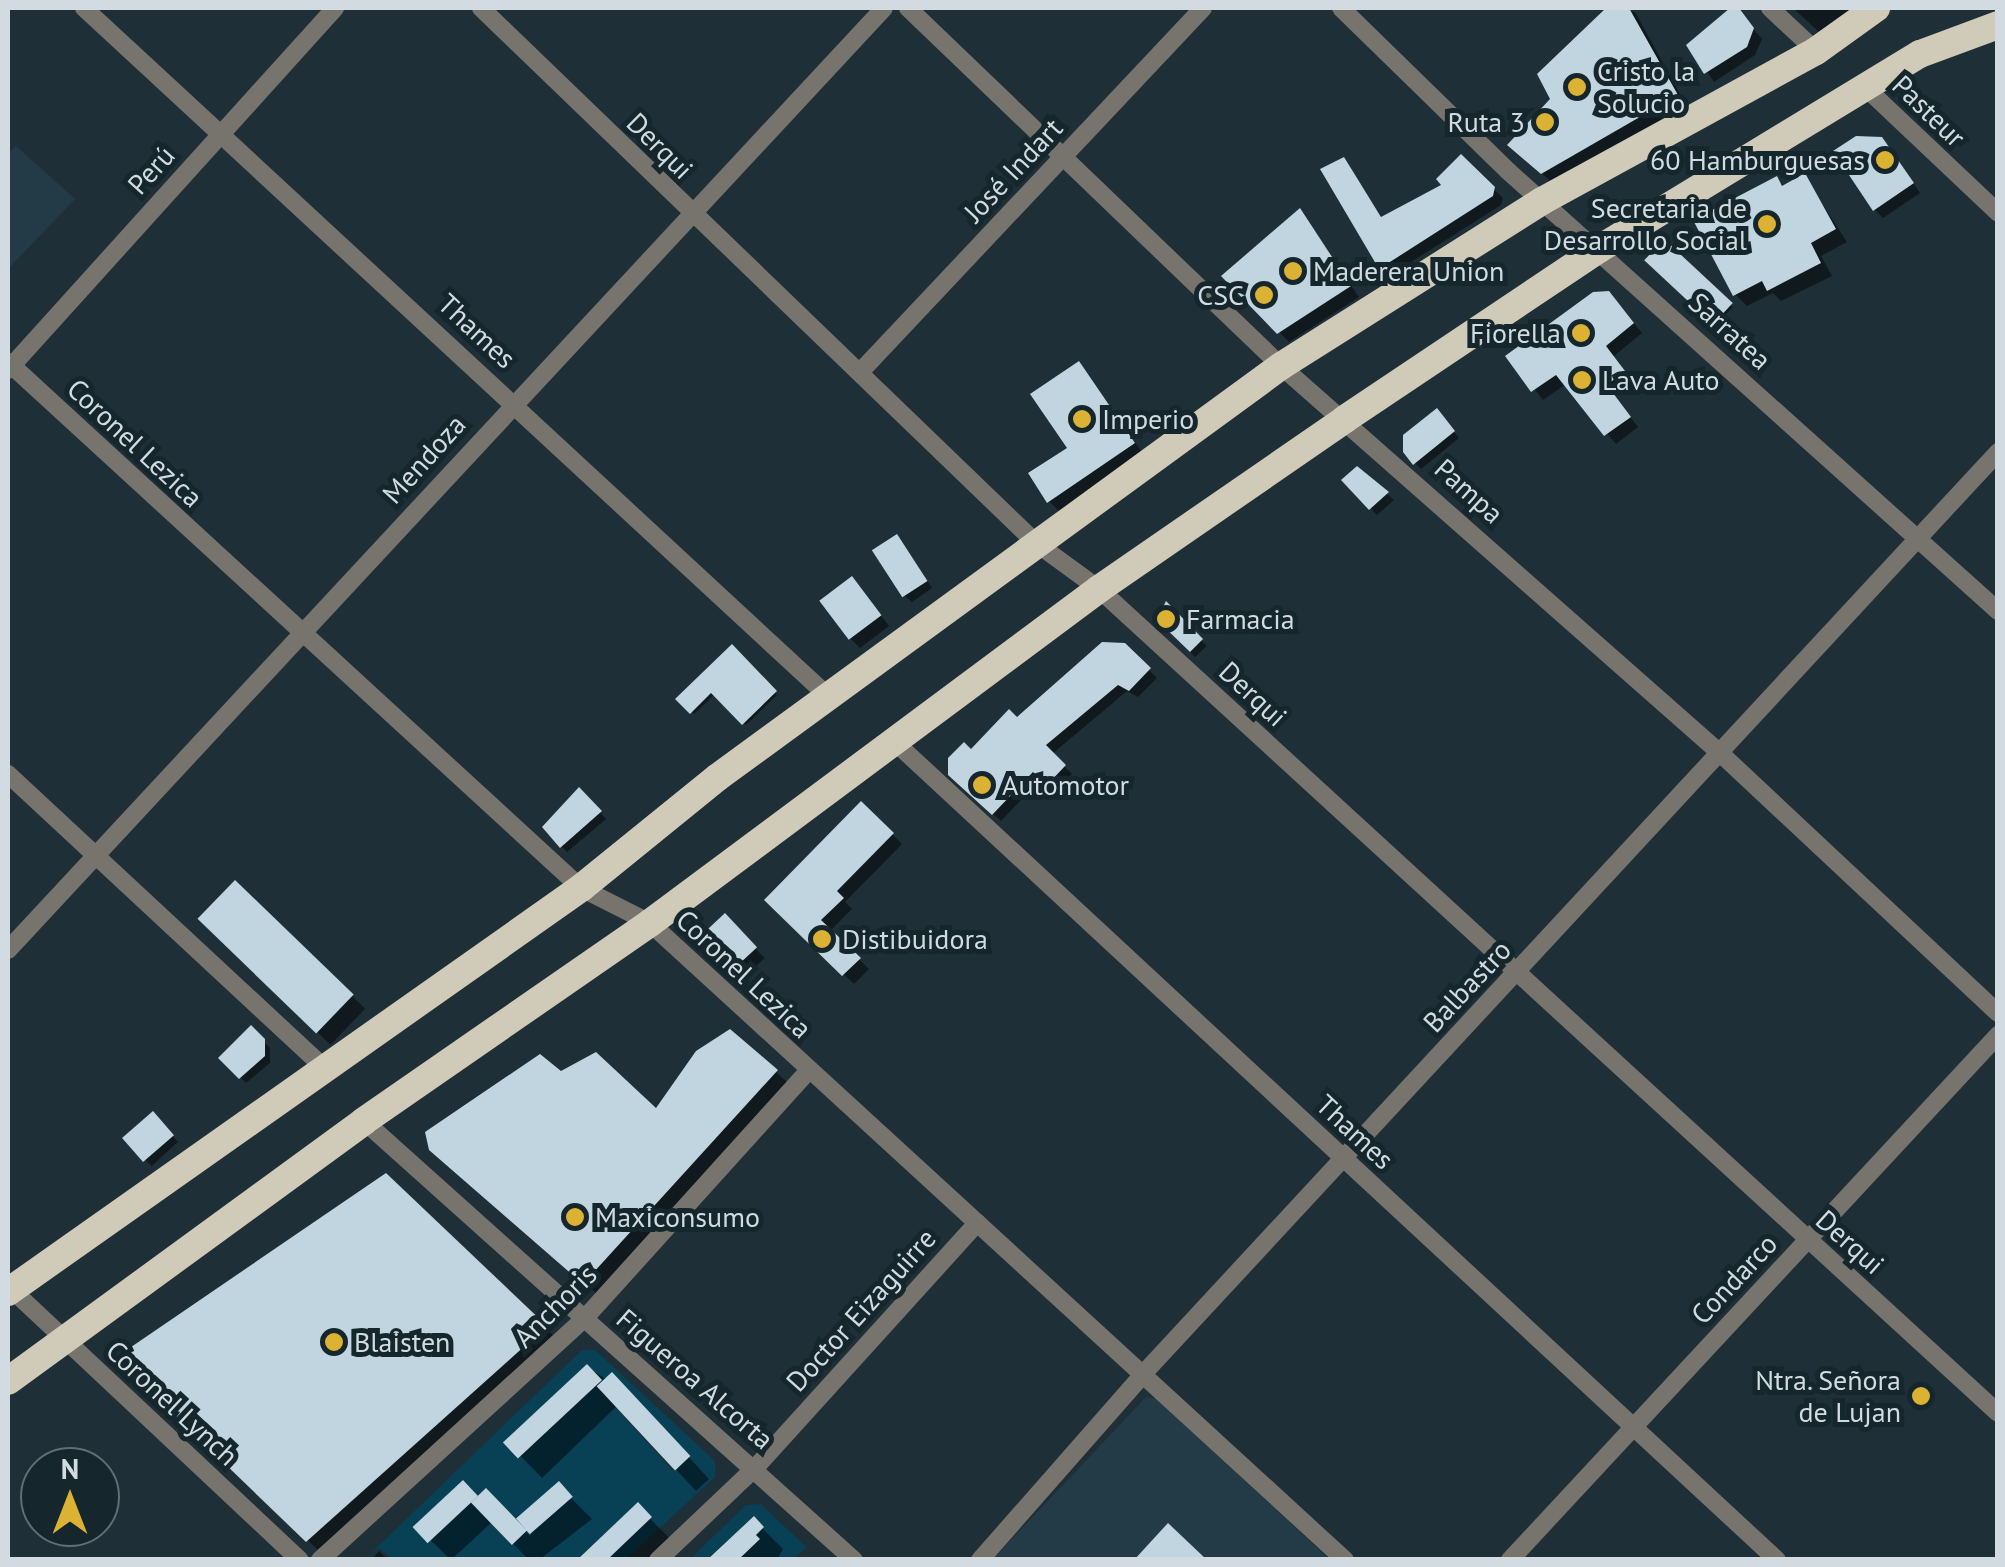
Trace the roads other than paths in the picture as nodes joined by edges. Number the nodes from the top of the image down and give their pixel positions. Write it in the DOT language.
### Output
graph roads {
  1 [pos="84,8"];
  2 [pos="335,8"];
  3 [pos="481,8"];
  4 [pos="884,8"];
  5 [pos="908,8"];
  6 [pos="1203,8"];
  7 [pos="1340,8"];
  8 [pos="1770,8"];
  9 [pos="1876,8"];
  10 [pos="1998,25"];
  11 [pos="1816,51"];
  12 [pos="1866,88"];
  13 [pos="222,133"];
  14 [pos="1063,156"];
  15 [pos="1542,201"];
  16 [pos="1998,214"];
  17 [pos="690,215"];
  18 [pos="1598,249"];
  19 [pos="9,366"];
  20 [pos="1281,366"];
  21 [pos="862,370"];
  22 [pos="514,402"];
  23 [pos="1344,419"];
  24 [pos="1998,452"];
  25 [pos="1919,538"];
  26 [pos="1036,543"];
  27 [pos="1099,589"];
  28 [pos="1998,611"];
  29 [pos="302,634"];
  30 [pos="830,698"];
  31 [pos="897,744"];
  32 [pos="1719,752"];
  33 [pos="8,774"];
  34 [pos="96,854"];
  35 [pos="581,888"];
  36 [pos="650,923"];
  37 [pos="8,950"];
  38 [pos="1516,974"];
  39 [pos="1998,1013"];
  40 [pos="1998,1034"];
  41 [pos="323,1067"];
  42 [pos="808,1071"];
  43 [pos="364,1120"];
  44 [pos="1345,1160"];
  45 [pos="976,1222"];
  46 [pos="1806,1241"];
  47 [pos="9,1289"];
  48 [pos="585,1318"];
  49 [pos="65,1341"];
  50 [pos="1144,1373"];
  51 [pos="8,1381"];
  52 [pos="1998,1414"];
  53 [pos="1635,1428"];
  54 [pos="755,1468"];
  55 [pos="300,1560"];
  56 [pos="320,1560"];
  57 [pos="658,1560"];
  58 [pos="854,1560"];
  59 [pos="980,1560"];
  60 [pos="1344,1560"];
  61 [pos="1510,1560"];
  62 [pos="1777,1560"];
  1 -- 13 [label="street, Thames"];
  2 -- 13 [label="street, Perú"];
  3 -- 17 [label="street, Derqui"];
  4 -- 17 [label="street, Mendoza"];
  5 -- 14 [label="street, Pampa"];
  6 -- 14 [label="street, José Indart"];
  7 -- 15 [label="street, Sarratea"];
  8 -- 11 [label="street"];
  9 -- 11 [label="highway"];
  10 -- 12 [label="highway"];
  11 -- 15 [label="highway"];
  12 -- 16 [label="street, Pasteur"];
  12 -- 18 [label="highway"];
  13 -- 19 [label="street, Perú"];
  13 -- 22 [label="street, Thames"];
  14 -- 20 [label="street, Pampa"];
  14 -- 21 [label="street, José Indart"];
  15 -- 18 [label="street, Sarratea"];
  15 -- 20 [label="highway"];
  17 -- 21 [label="street, Derqui"];
  17 -- 22 [label="street, Mendoza"];
  18 -- 23 [label="highway"];
  18 -- 25 [label="street, Sarratea"];
  19 -- 29 [label="street, Coronel Lezica"];
  20 -- 23 [label="street, Pampa"];
  20 -- 26 [label="highway"];
  21 -- 26 [label="street, Derqui"];
  22 -- 29 [label="street, Mendoza"];
  22 -- 30 [label="street, Thames"];
  23 -- 27 [label="highway"];
  23 -- 32 [label="street, Pampa"];
  24 -- 25 [label="street, Balbastro"];
  25 -- 28 [label="street, Sarratea"];
  25 -- 32 [label="street, Balbastro"];
  26 -- 27 [label="street, Derqui"];
  26 -- 30 [label="highway"];
  27 -- 31 [label="highway"];
  27 -- 38 [label="street, Derqui"];
  29 -- 34 [label="street, Mendoza"];
  29 -- 35 [label="street, Coronel Lezica"];
  30 -- 35 [label="highway"];
  31 -- 36 [label="highway"];
  31 -- 44 [label="street, Thames"];
  32 -- 38 [label="street, Balbastro"];
  32 -- 39 [label="street, Pampa"];
  33 -- 34 [label="street"];
  34 -- 37 [label="street, Mendoza"];
  34 -- 41 [label="street"];
  35 -- 36 [label="street, Coronel Lezica"];
  35 -- 41 [label="highway"];
  36 -- 42 [label="street, Coronel Lezica"];
  36 -- 43 [label="highway"];
  38 -- 44 [label="street, Balbastro"];
  38 -- 46 [label="street, Derqui"];
  40 -- 46 [label="street, Condarco"];
  41 -- 47 [label="highway"];
  42 -- 45 [label="street, Coronel Lezica"];
  42 -- 48 [label="street, Anchoris"];
  43 -- 48 [label="street, Figueroa Alcorta"];
  43 -- 49 [label="highway"];
  44 -- 50 [label="street, Balbastro"];
  44 -- 53 [label="street, Thames"];
  45 -- 50 [label="street, Coronel Lezica"];
  45 -- 54 [label="street, Doctor Eizaguirre"];
  46 -- 52 [label="street, Derqui"];
  46 -- 53 [label="street, Condarco"];
  47 -- 49 [label="street, Coronel Lynch"];
  48 -- 54 [label="street, Figueroa Alcorta"];
  48 -- 56 [label="street, Anchoris"];
  49 -- 51 [label="highway"];
  49 -- 55 [label="street, Coronel Lynch"];
  50 -- 59 [label="street, Balbastro"];
  50 -- 60 [label="street, Coronel Lezica"];
  53 -- 61 [label="street, Condarco"];
  53 -- 62 [label="street, Thames"];
  54 -- 57 [label="street, Doctor Eizaguirre"];
  54 -- 58 [label="street, Figueroa Alcorta"];
}
